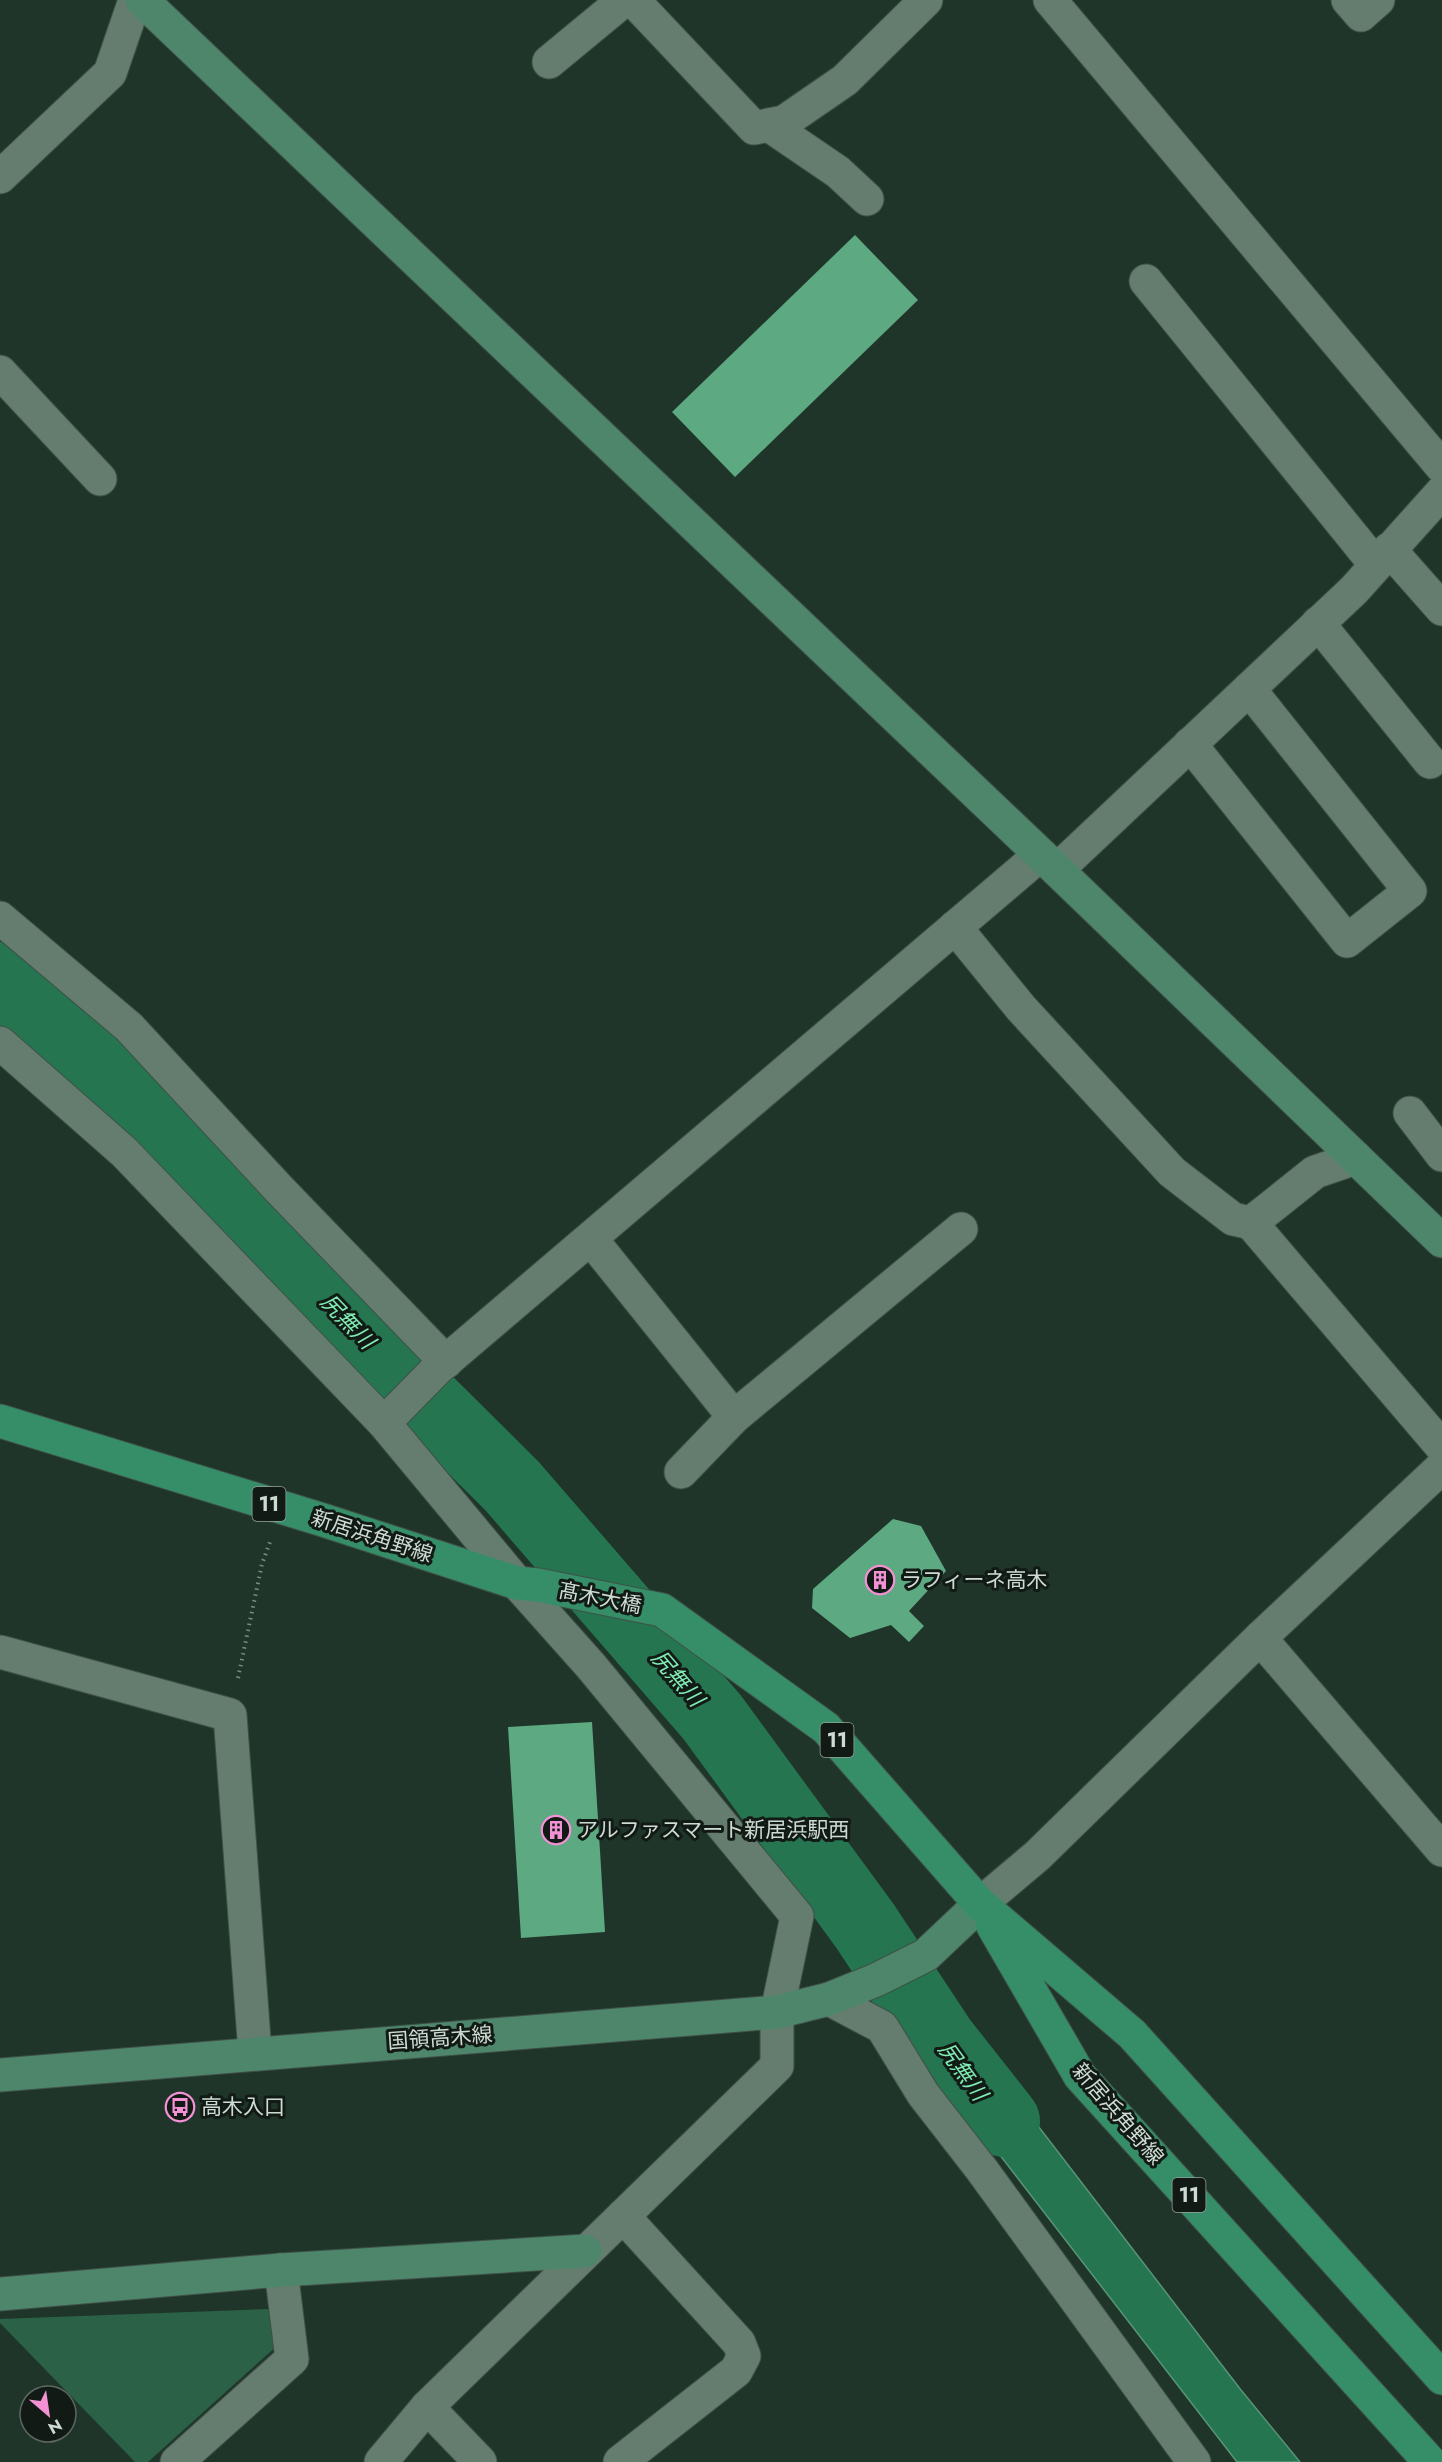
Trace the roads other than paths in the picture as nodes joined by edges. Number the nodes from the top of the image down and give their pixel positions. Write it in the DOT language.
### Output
graph roads {
  1 [pos="135,0"];
  2 [pos="142,0"];
  3 [pos="624,0"];
  4 [pos="633,0"];
  5 [pos="926,0"];
  6 [pos="1050,0"];
  7 [pos="1348,0"];
  8 [pos="1378,0"];
  9 [pos="549,62"];
  10 [pos="769,125"];
  11 [pos="0,177"];
  12 [pos="867,199"];
  13 [pos="1146,280"];
  14 [pos="0,372"];
  15 [pos="1442,467"];
  16 [pos="100,479"];
  17 [pos="1442,492"];
  18 [pos="1383,557"];
  19 [pos="1442,609"];
  20 [pos="1318,623"];
  21 [pos="1249,689"];
  22 [pos="1190,744"];
  23 [pos="1430,762"];
  24 [pos="1048,862"];
  25 [pos="0,918"];
  26 [pos="955,927"];
  27 [pos="0,1043"];
  28 [pos="1410,1113"];
  29 [pos="1442,1155"];
  30 [pos="1356,1158"];
  31 [pos="1251,1223"];
  32 [pos="962,1229"];
  33 [pos="591,1239"];
  34 [pos="1442,1241"];
  35 [pos="442,1365"];
  36 [pos="391,1416"];
  37 [pos="734,1417"];
  38 [pos="0,1421"];
  39 [pos="1442,1447"];
  40 [pos="1442,1467"];
  41 [pos="681,1472"];
  42 [pos="527,1584"];
  43 [pos="662,1610"];
  44 [pos="1260,1638"];
  45 [pos="0,1652"];
  46 [pos="1442,1850"];
  47 [pos="980,1904"];
  48 [pos="829,1999"];
  49 [pos="777,2012"];
  50 [pos="255,2053"];
  51 [pos="0,2074"];
  52 [pos="623,2216"];
  53 [pos="585,2251"];
  54 [pos="281,2270"];
  55 [pos="0,2294"];
  56 [pos="1437,2363"];
  57 [pos="427,2407"];
  58 [pos="177,2462"];
  59 [pos="381,2462"];
  60 [pos="480,2462"];
  61 [pos="620,2462"];
  62 [pos="1194,2462"];
  63 [pos="1430,2462"];
  1 -- 11 [label="street"];
  2 -- 24 [label="street"];
  3 -- 9 [label="street"];
  4 -- 10 [label="street"];
  5 -- 10 [label="street"];
  6 -- 15 [label="street"];
  7 -- 8 [label="street"];
  10 -- 12 [label="street"];
  13 -- 18 [label="street"];
  14 -- 16 [label="street"];
  17 -- 18 [label="street"];
  18 -- 19 [label="street"];
  18 -- 20 [label="street"];
  20 -- 21 [label="street"];
  20 -- 23 [label="street"];
  21 -- 22 [label="street"];
  21 -- 22 [label="street"];
  22 -- 24 [label="street"];
  24 -- 26 [label="street"];
  24 -- 30 [label="street"];
  25 -- 35 [label="street"];
  26 -- 31 [label="street"];
  26 -- 33 [label="street"];
  27 -- 36 [label="street"];
  28 -- 29 [label="street"];
  30 -- 31 [label="street"];
  30 -- 34 [label="street"];
  31 -- 39 [label="street"];
  32 -- 37 [label="street"];
  33 -- 35 [label="street"];
  33 -- 37 [label="street"];
  35 -- 36 [label="street"];
  36 -- 42 [label="street"];
  37 -- 41 [label="street"];
  38 -- 42 [label="main road, 新居浜角野線 / 11"];
  40 -- 44 [label="street"];
  42 -- 43 [label="main road, 髙木大橋 / 11"];
  42 -- 49 [label="street"];
  43 -- 47 [label="main road, 新居浜角野線 / 11"];
  44 -- 46 [label="street"];
  44 -- 47 [label="street"];
  45 -- 50 [label="street"];
  47 -- 48 [label="street, 国領高木線"];
  47 -- 56 [label="main road, 新居浜角野線 / 11"];
  47 -- 63 [label="main road, 新居浜角野線 / 11"];
  48 -- 49 [label="street, 国領高木線"];
  48 -- 62 [label="street"];
  49 -- 50 [label="street, 国領高木線"];
  49 -- 52 [label="street"];
  50 -- 51 [label="street, 国領高木線"];
  52 -- 53 [label="street"];
  52 -- 61 [label="street"];
  53 -- 54 [label="street"];
  53 -- 57 [label="street"];
  54 -- 55 [label="street"];
  54 -- 58 [label="street"];
  57 -- 59 [label="street"];
  57 -- 60 [label="street"];
}
